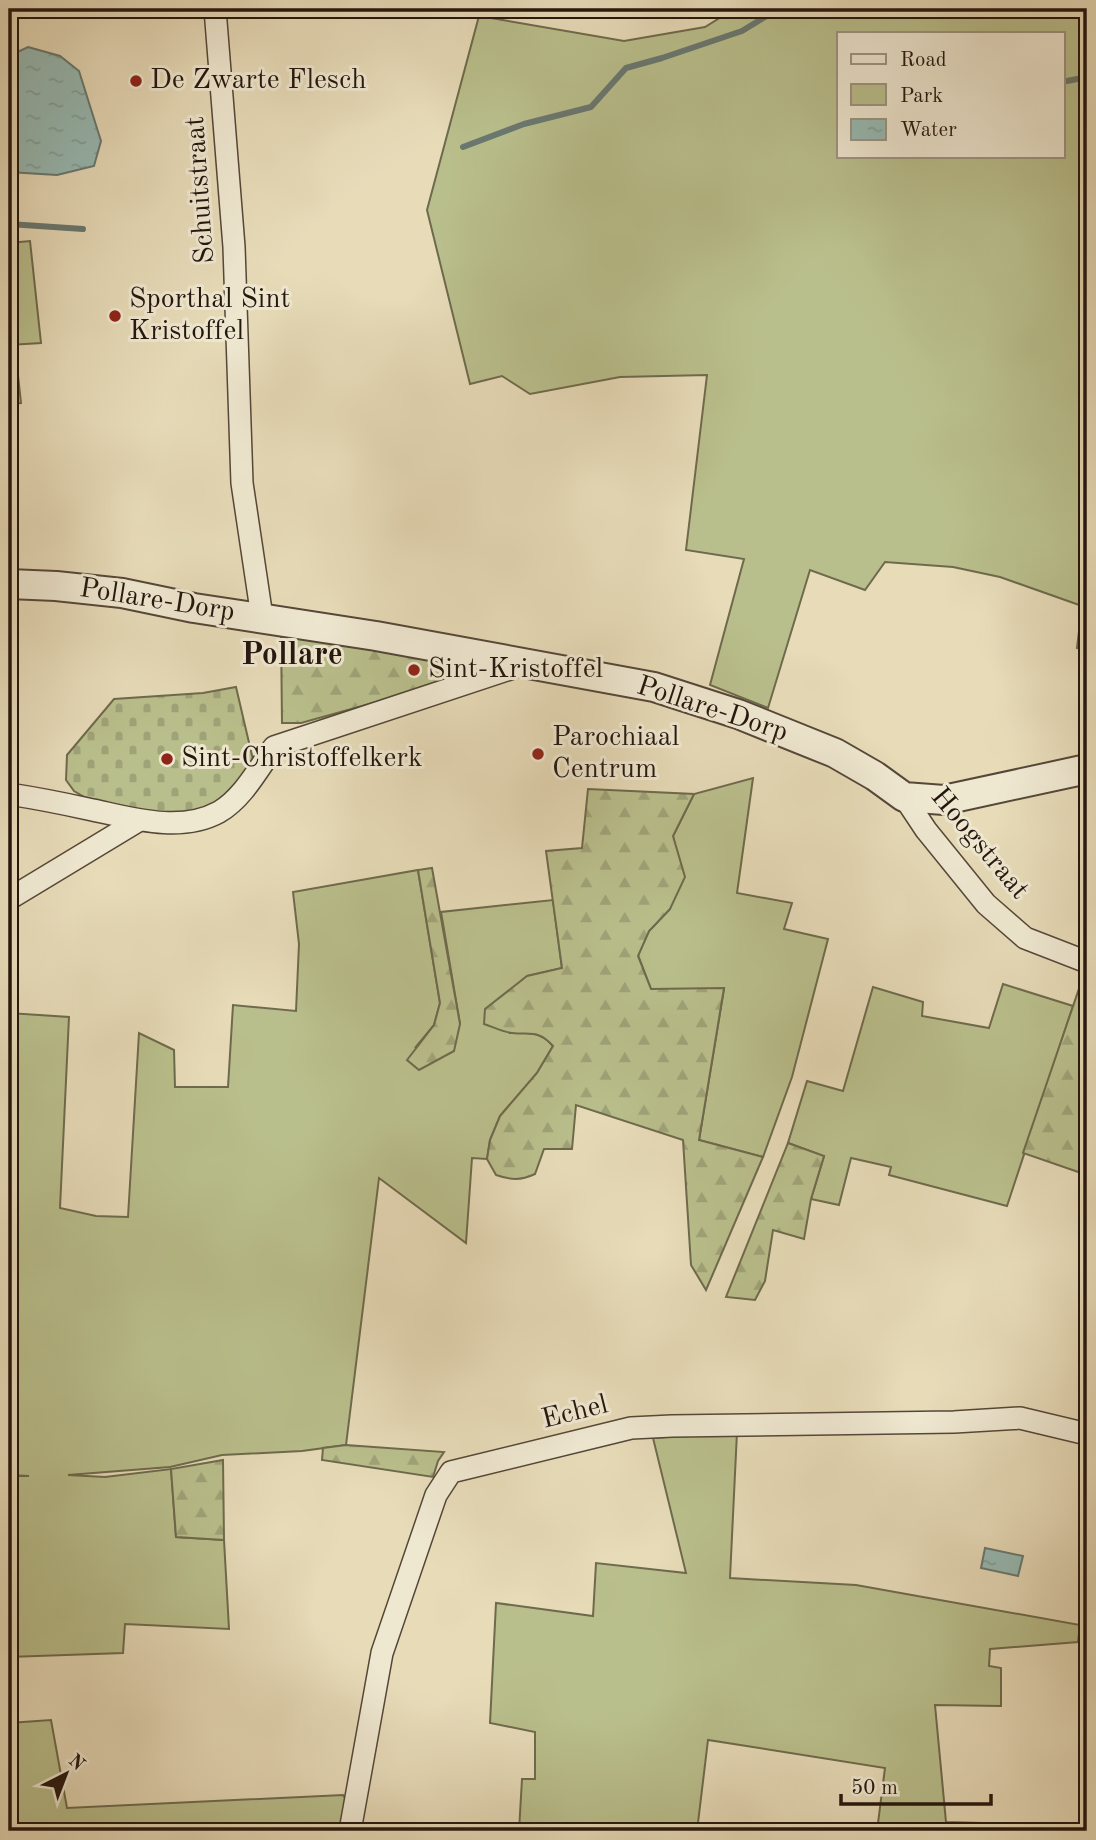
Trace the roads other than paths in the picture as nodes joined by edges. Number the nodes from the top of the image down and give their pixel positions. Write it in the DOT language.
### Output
graph roads {
  1 [pos="215,9"];
  2 [pos="9,584"];
  3 [pos="262,617"];
  4 [pos="525,664"];
  5 [pos="1087,769"];
  6 [pos="9,794"];
  7 [pos="904,797"];
  8 [pos="138,821"];
  9 [pos="9,899"];
  10 [pos="1087,962"];
  11 [pos="1087,1434"];
  12 [pos="350,1831"];
  1 -- 3 [label="street, Schuitstraat"];
  2 -- 3 [label="street, Pollare-Dorp"];
  3 -- 4 [label="street, Pollare-Dorp"];
  4 -- 7 [label="street, Pollare-Dorp"];
  4 -- 8 [label="street"];
  5 -- 7 [label="street"];
  6 -- 8 [label="street"];
  7 -- 10 [label="street, Hoogstraat"];
  8 -- 9 [label="street"];
  11 -- 12 [label="street, Echel"];
}
